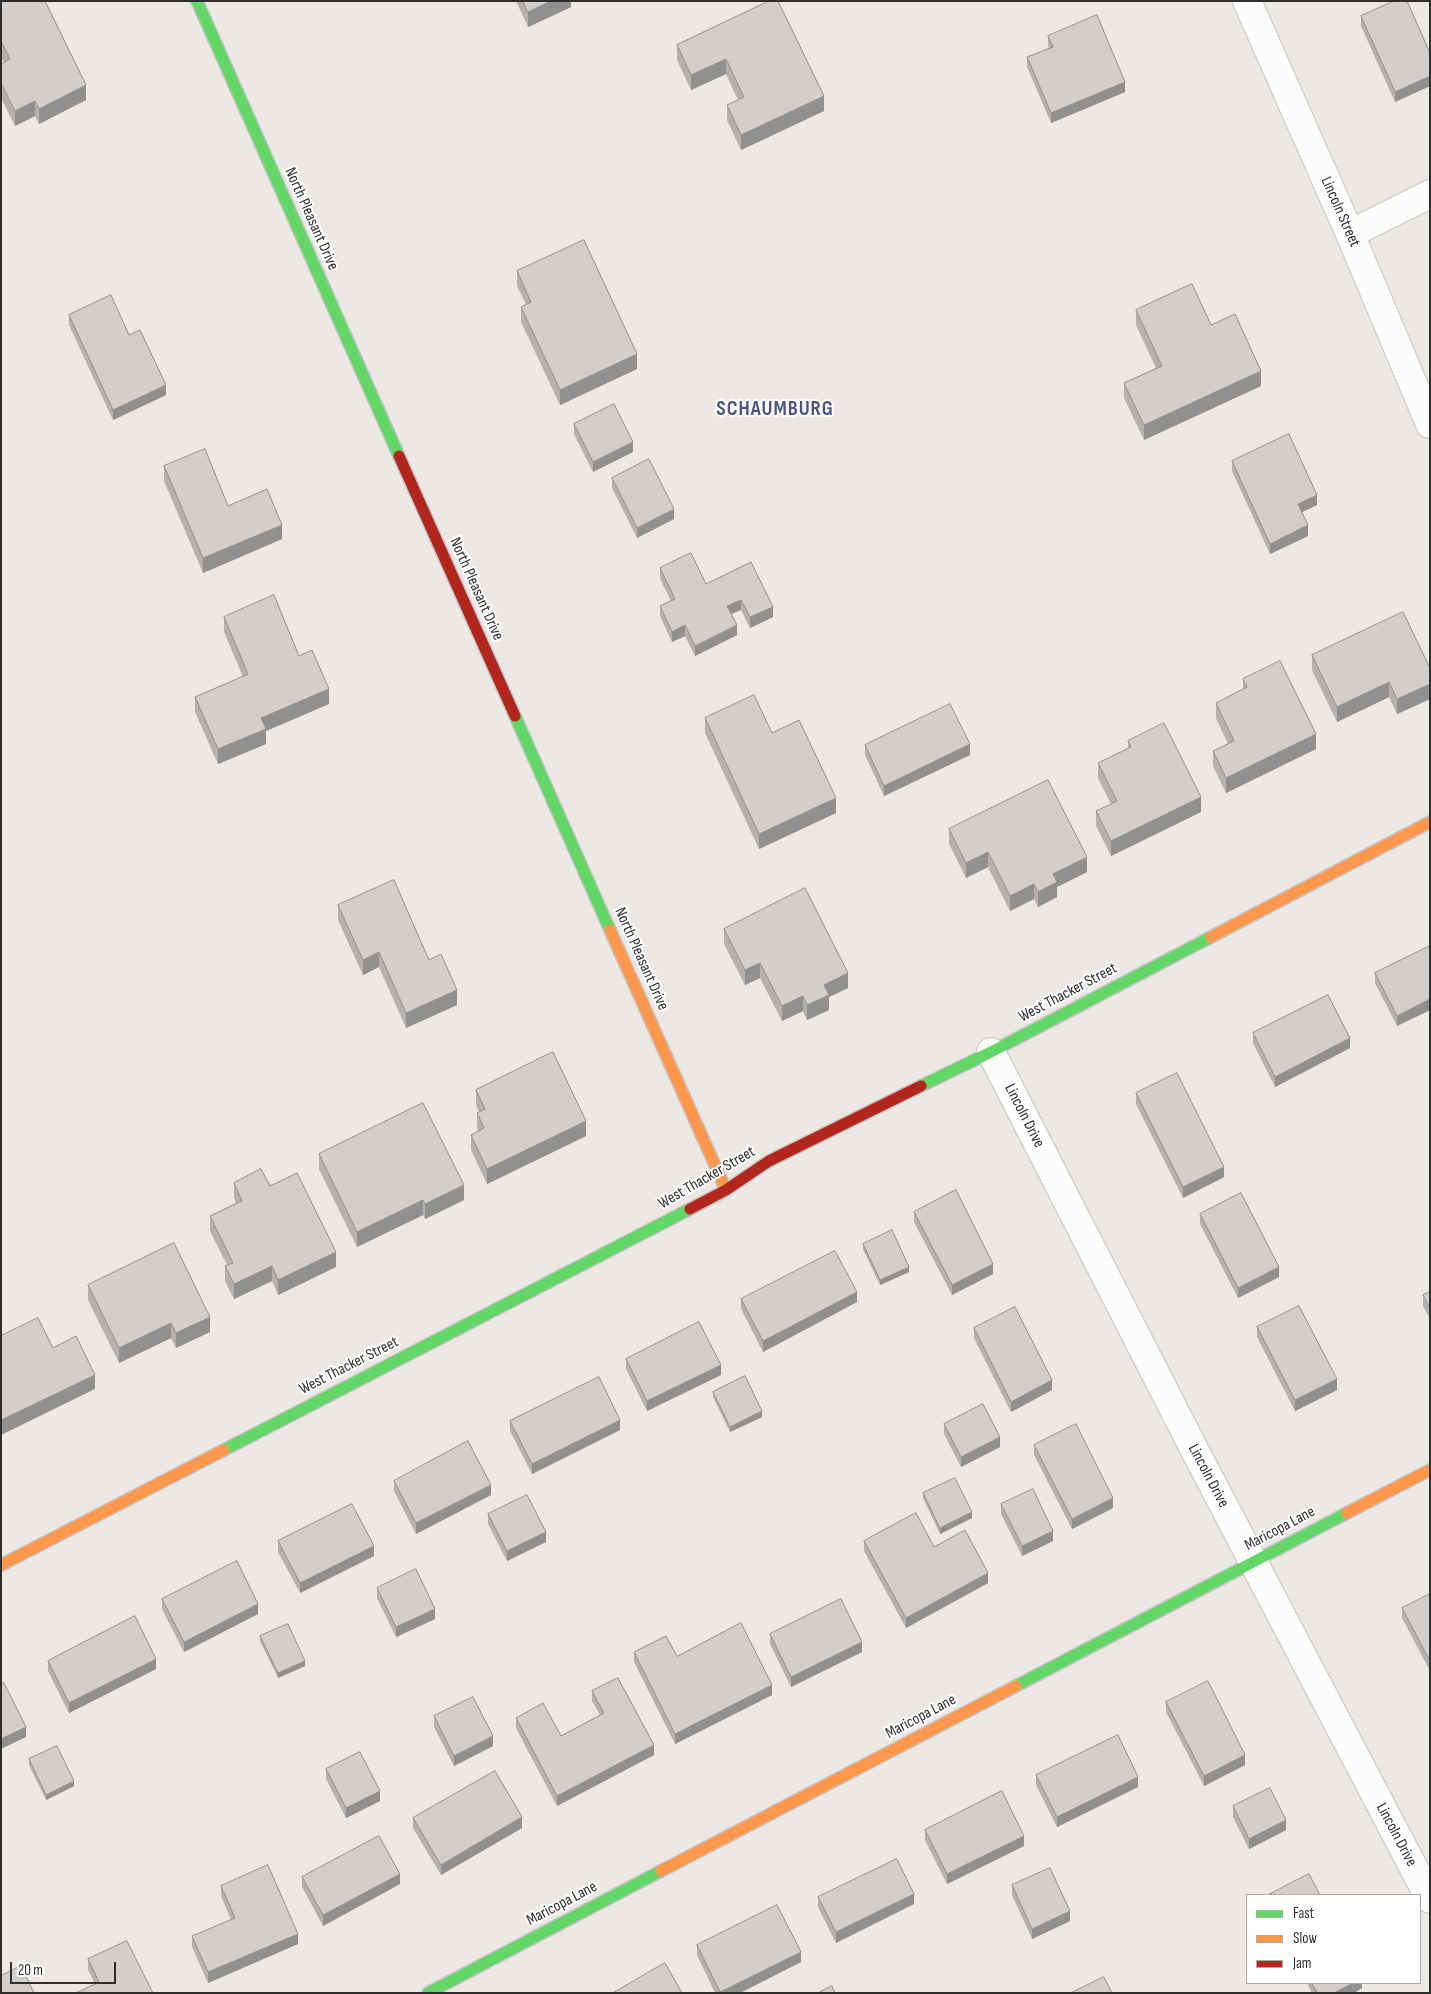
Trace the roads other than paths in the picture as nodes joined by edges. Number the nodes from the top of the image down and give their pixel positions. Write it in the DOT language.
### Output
graph roads {
  1 [pos="197,1"];
  2 [pos="1247,1"];
  3 [pos="1430,194"];
  4 [pos="1350,234"];
  5 [pos="1430,424"];
  6 [pos="1430,822"];
  7 [pos="991,1052"];
  8 [pos="726,1190"];
  9 [pos="1430,1470"];
  10 [pos="1254,1562"];
  11 [pos="1,1564"];
  12 [pos="1430,1899"];
  13 [pos="428,1993"];
  1 -- 8 [label="street, North Pleasant Drive"];
  2 -- 4 [label="street, Lincoln Street"];
  3 -- 4 [label="street"];
  4 -- 5 [label="street, Lincoln Street"];
  6 -- 7 [label="street, West Thacker Street"];
  7 -- 8 [label="street, West Thacker Street"];
  7 -- 10 [label="street, Lincoln Drive"];
  8 -- 11 [label="street, West Thacker Street"];
  9 -- 10 [label="street, Maricopa Lane"];
  10 -- 12 [label="street, Lincoln Drive"];
  10 -- 13 [label="street, Maricopa Lane"];
}
